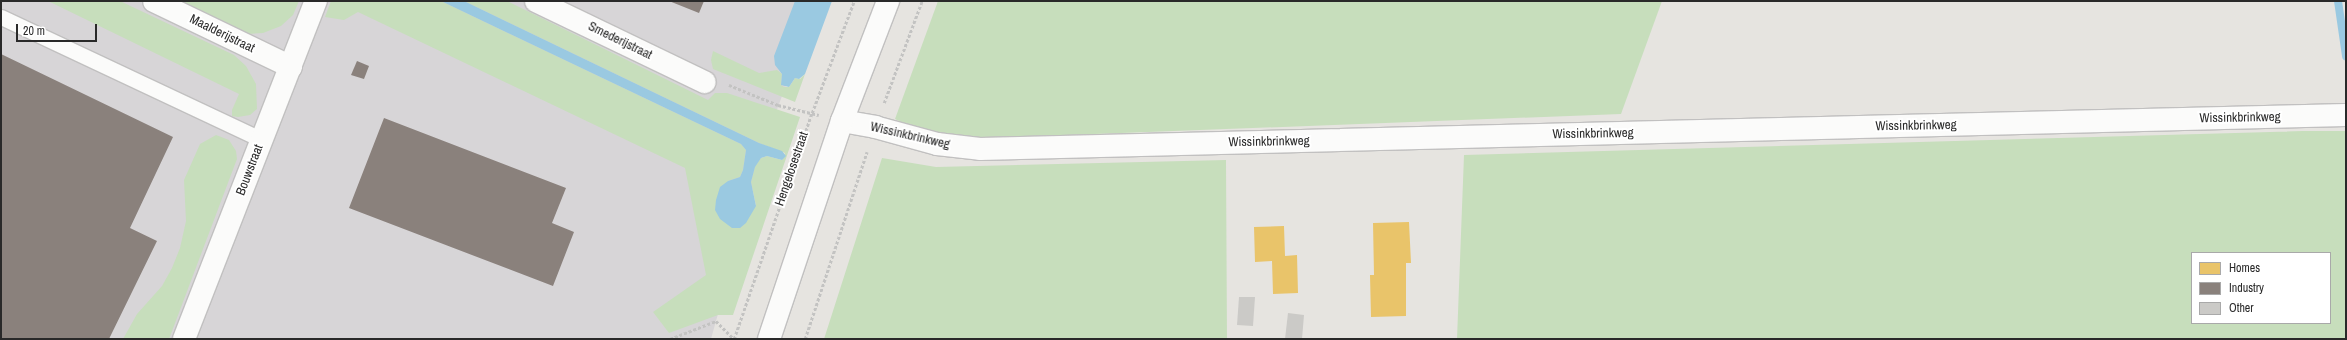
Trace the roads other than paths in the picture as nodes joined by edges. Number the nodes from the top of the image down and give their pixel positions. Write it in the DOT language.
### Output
graph roads {
  1 [pos="154,1"];
  2 [pos="316,1"];
  3 [pos="536,1"];
  4 [pos="888,1"];
  5 [pos="1,17"];
  6 [pos="291,67"];
  7 [pos="704,82"];
  8 [pos="2346,115"];
  9 [pos="842,121"];
  10 [pos="262,140"];
  11 [pos="184,339"];
  12 [pos="769,339"];
  1 -- 6 [label="street, Maalderijstraat"];
  2 -- 6 [label="street, Bouwstraat"];
  3 -- 7 [label="street, Smederijstraat"];
  4 -- 9 [label="street"];
  5 -- 10 [label="lane"];
  6 -- 10 [label="street, Bouwstraat"];
  8 -- 9 [label="street, Wissinkbrinkweg"];
  9 -- 12 [label="street"];
  10 -- 11 [label="street, Bouwstraat"];
}
